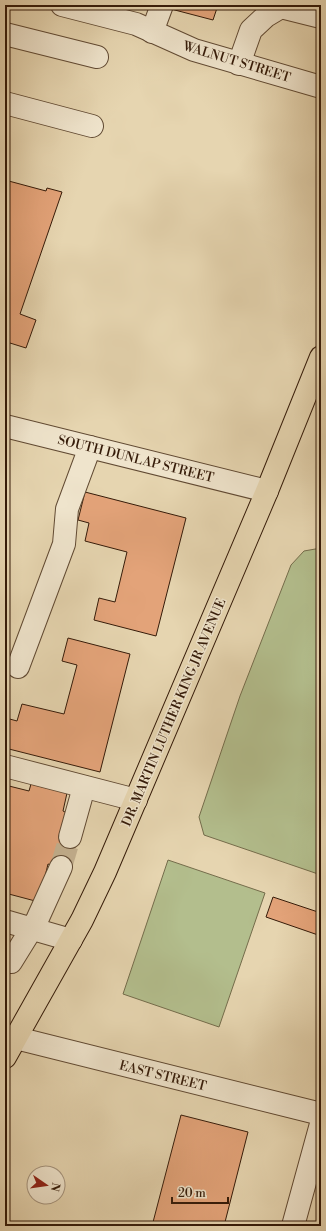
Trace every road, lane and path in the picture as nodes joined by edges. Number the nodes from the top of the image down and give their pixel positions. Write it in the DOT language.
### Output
graph roads {
  1 [pos="62,5"];
  2 [pos="162,5"];
  3 [pos="281,6"];
  4 [pos="321,17"];
  5 [pos="152,32"];
  6 [pos="5,34"];
  7 [pos="97,57"];
  8 [pos="239,64"];
  9 [pos="321,86"];
  10 [pos="5,103"];
  11 [pos="92,126"];
  12 [pos="321,356"];
  13 [pos="5,426"];
  14 [pos="90,447"];
  15 [pos="267,491"];
  16 [pos="18,667"];
  17 [pos="5,766"];
  18 [pos="84,786"];
  19 [pos="136,800"];
  20 [pos="70,837"];
  21 [pos="61,867"];
  22 [pos="5,921"];
  23 [pos="32,928"];
  24 [pos="71,940"];
  25 [pos="5,961"];
  26 [pos="11,1037"];
  27 [pos="5,1057"];
  28 [pos="321,1114"];
  29 [pos="321,1124"];
  30 [pos="293,1226"];
  1 -- 5 [label="street, WALNUT STREET"];
  2 -- 5 [label="street"];
  3 -- 4 [label="street"];
  3 -- 8 [label="street"];
  5 -- 8 [label="street, WALNUT STREET"];
  6 -- 7 [label="street"];
  8 -- 9 [label="street, WALNUT STREET"];
  10 -- 11 [label="street"];
  12 -- 15 [label="main road, DR. MARTIN LUTHER KING JR AVENUE"];
  13 -- 14 [label="street, SOUTH DUNLAP STREET"];
  14 -- 15 [label="street, SOUTH DUNLAP STREET"];
  14 -- 16 [label="street"];
  15 -- 19 [label="main road, DR. MARTIN LUTHER KING JR AVENUE"];
  17 -- 18 [label="street"];
  18 -- 19 [label="street"];
  18 -- 20 [label="street"];
  19 -- 24 [label="main road, DR. MARTIN LUTHER KING JR AVENUE"];
  21 -- 23 [label="street"];
  22 -- 23 [label="street"];
  23 -- 24 [label="street"];
  23 -- 25 [label="street"];
  24 -- 26 [label="main road, DR. MARTIN LUTHER KING JR AVENUE"];
  26 -- 27 [label="main road, DR. MARTIN LUTHER KING JR AVENUE"];
  26 -- 28 [label="street, EAST STREET"];
  29 -- 30 [label="street"];
}
